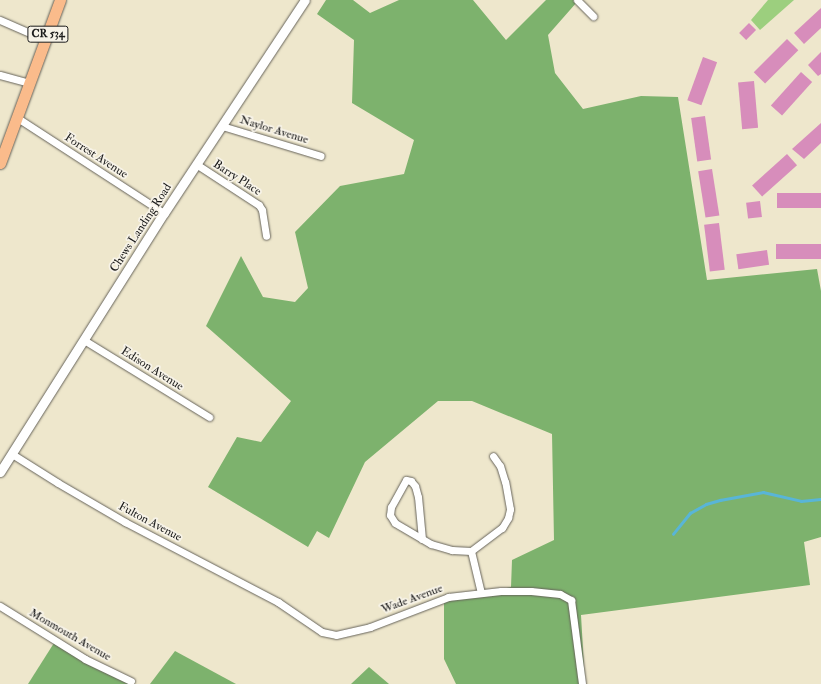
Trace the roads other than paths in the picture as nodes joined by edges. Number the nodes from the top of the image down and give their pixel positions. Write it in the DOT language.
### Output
graph roads {
  1 [pos="60,0"];
  2 [pos="305,0"];
  3 [pos="582,2"];
  4 [pos="593,16"];
  5 [pos="0,20"];
  6 [pos="46,40"];
  7 [pos="0,75"];
  8 [pos="30,83"];
  9 [pos="16,117"];
  10 [pos="222,126"];
  11 [pos="320,156"];
  12 [pos="0,163"];
  13 [pos="196,164"];
  14 [pos="164,213"];
  15 [pos="266,236"];
  16 [pos="84,340"];
  17 [pos="209,417"];
  18 [pos="12,454"];
  19 [pos="493,456"];
  20 [pos="0,472"];
  21 [pos="422,539"];
  22 [pos="471,551"];
  23 [pos="481,593"];
  24 [pos="282,605"];
  25 [pos="0,606"];
  26 [pos="131,681"];
  27 [pos="582,684"];
  1 -- 6 [label="main road, CR 534"];
  2 -- 10 [label="street, Chews Landing Road"];
  3 -- 4 [label="street"];
  5 -- 6 [label="street"];
  6 -- 8 [label="main road, CR 534"];
  7 -- 8 [label="street"];
  8 -- 9 [label="main road, CR 534"];
  9 -- 12 [label="main road, CR 534"];
  9 -- 14 [label="street, Forrest Avenue"];
  10 -- 11 [label="street, Naylor Avenue"];
  10 -- 13 [label="street, Chews Landing Road"];
  13 -- 14 [label="street, Chews Landing Road"];
  13 -- 15 [label="street, Barry Place"];
  14 -- 16 [label="street, Chews Landing Road"];
  16 -- 17 [label="street, Edison Avenue"];
  16 -- 18 [label="street, Chews Landing Road"];
  18 -- 20 [label="street, Chews Landing Road"];
  18 -- 24 [label="street, Fulton Avenue"];
  19 -- 22 [label="street"];
  21 -- 21 [label="street"];
  21 -- 22 [label="street"];
  22 -- 23 [label="street"];
  23 -- 24 [label="street, Wade Avenue"];
  23 -- 27 [label="street, Wade Avenue"];
  25 -- 26 [label="street, Monmouth Avenue"];
}
